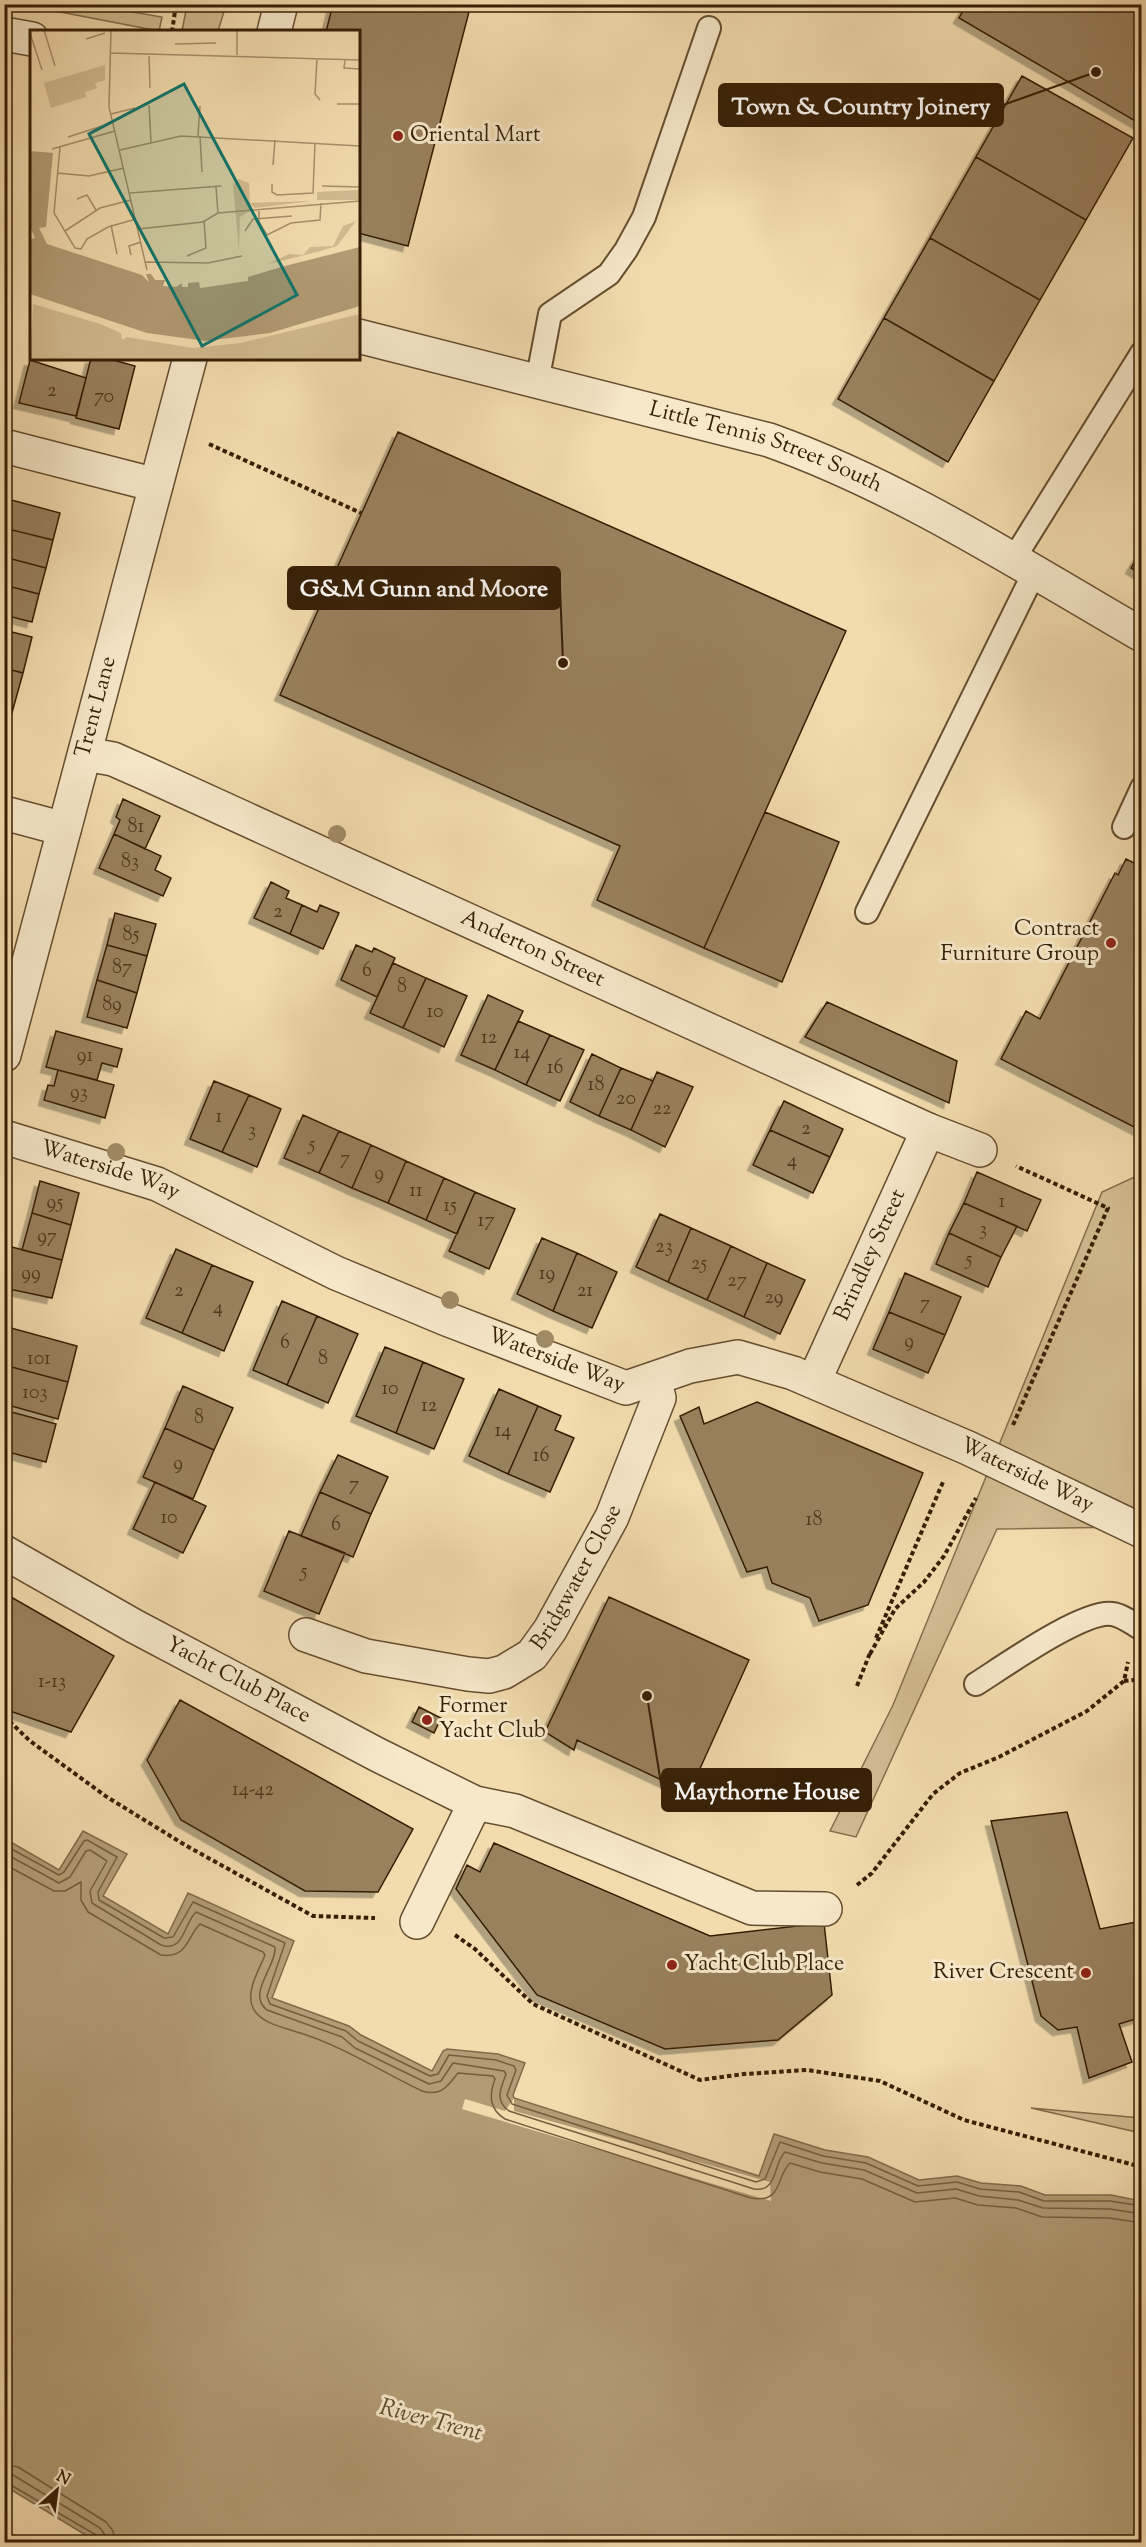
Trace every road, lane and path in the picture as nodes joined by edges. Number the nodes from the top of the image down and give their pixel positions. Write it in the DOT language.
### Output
graph roads {
  1 [pos="176,4"];
  2 [pos="281,4"];
  3 [pos="709,28"];
  4 [pos="172,30"];
  5 [pos="274,30"];
  6 [pos="4,34"];
  7 [pos="30,39"];
  8 [pos="360,337"];
  9 [pos="1142,353"];
  10 [pos="189,360"];
  11 [pos="537,382"];
  12 [pos="206,442"];
  13 [pos="4,446"];
  14 [pos="156,485"];
  15 [pos="361,513"];
  16 [pos="1024,566"];
  17 [pos="1142,635"];
  18 [pos="85,754"];
  19 [pos="1142,788"];
  20 [pos="4,813"];
  21 [pos="1124,826"];
  22 [pos="64,829"];
  23 [pos="867,912"];
  24 [pos="9,1022"];
  25 [pos="4,1055"];
  26 [pos="928,1130"];
  27 [pos="4,1137"];
  28 [pos="980,1150"];
  29 [pos="654,1379"];
  30 [pos="814,1381"];
  31 [pos="997,1462"];
  32 [pos="943,1481"];
  33 [pos="1142,1531"];
  34 [pos="4,1552"];
  35 [pos="1138,1627"];
  36 [pos="306,1635"];
  37 [pos="870,1654"];
  38 [pos="1142,1679"];
  39 [pos="1124,1681"];
  40 [pos="976,1684"];
  41 [pos="857,1686"];
  42 [pos="4,1716"];
  43 [pos="476,1803"];
  44 [pos="886,1855"];
  45 [pos="825,1909"];
  46 [pos="381,1918"];
  47 [pos="417,1922"];
  48 [pos="456,1936"];
  49 [pos="1142,2167"];
  50 [pos="4,2531"];
  51 [pos="23,2542"];
  1 -- 4 [label="path"];
  2 -- 5 [label="street"];
  3 -- 11 [label="lane"];
  6 -- 7 [label="street"];
  8 -- 11 [label="street, Little Tennis Street South"];
  9 -- 16 [label="lane"];
  10 -- 14 [label="street, Trent Lane"];
  11 -- 16 [label="street, Little Tennis Street South"];
  12 -- 15 [label="path"];
  13 -- 14 [label="street"];
  14 -- 18 [label="street, Trent Lane"];
  16 -- 17 [label="street, Little Tennis Street South"];
  16 -- 23 [label="lane"];
  18 -- 22 [label="street, Trent Lane"];
  18 -- 26 [label="street, Anderton Street"];
  19 -- 21 [label="lane"];
  20 -- 22 [label="street"];
  22 -- 24 [label="street, Trent Lane"];
  24 -- 25 [label="street, Trent Lane"];
  26 -- 28 [label="street, Anderton Street"];
  26 -- 30 [label="street, Brindley Street"];
  27 -- 29 [label="street, Waterside Way"];
  28 -- 31 [label="path"];
  29 -- 30 [label="street, Waterside Way"];
  29 -- 36 [label="street, Bridgwater Close"];
  30 -- 31 [label="street, Waterside Way"];
  31 -- 33 [label="street, Waterside Way"];
  31 -- 37 [label="path"];
  32 -- 37 [label="path"];
  34 -- 43 [label="street, Yacht Club Place"];
  35 -- 39 [label="path"];
  35 -- 40 [label="lane"];
  37 -- 41 [label="path"];
  38 -- 39 [label="path"];
  39 -- 44 [label="path"];
  42 -- 46 [label="path"];
  43 -- 45 [label="street, Yacht Club Place"];
  43 -- 47 [label="street"];
  48 -- 49 [label="path"];
  50 -- 51 [label="path"];
}
